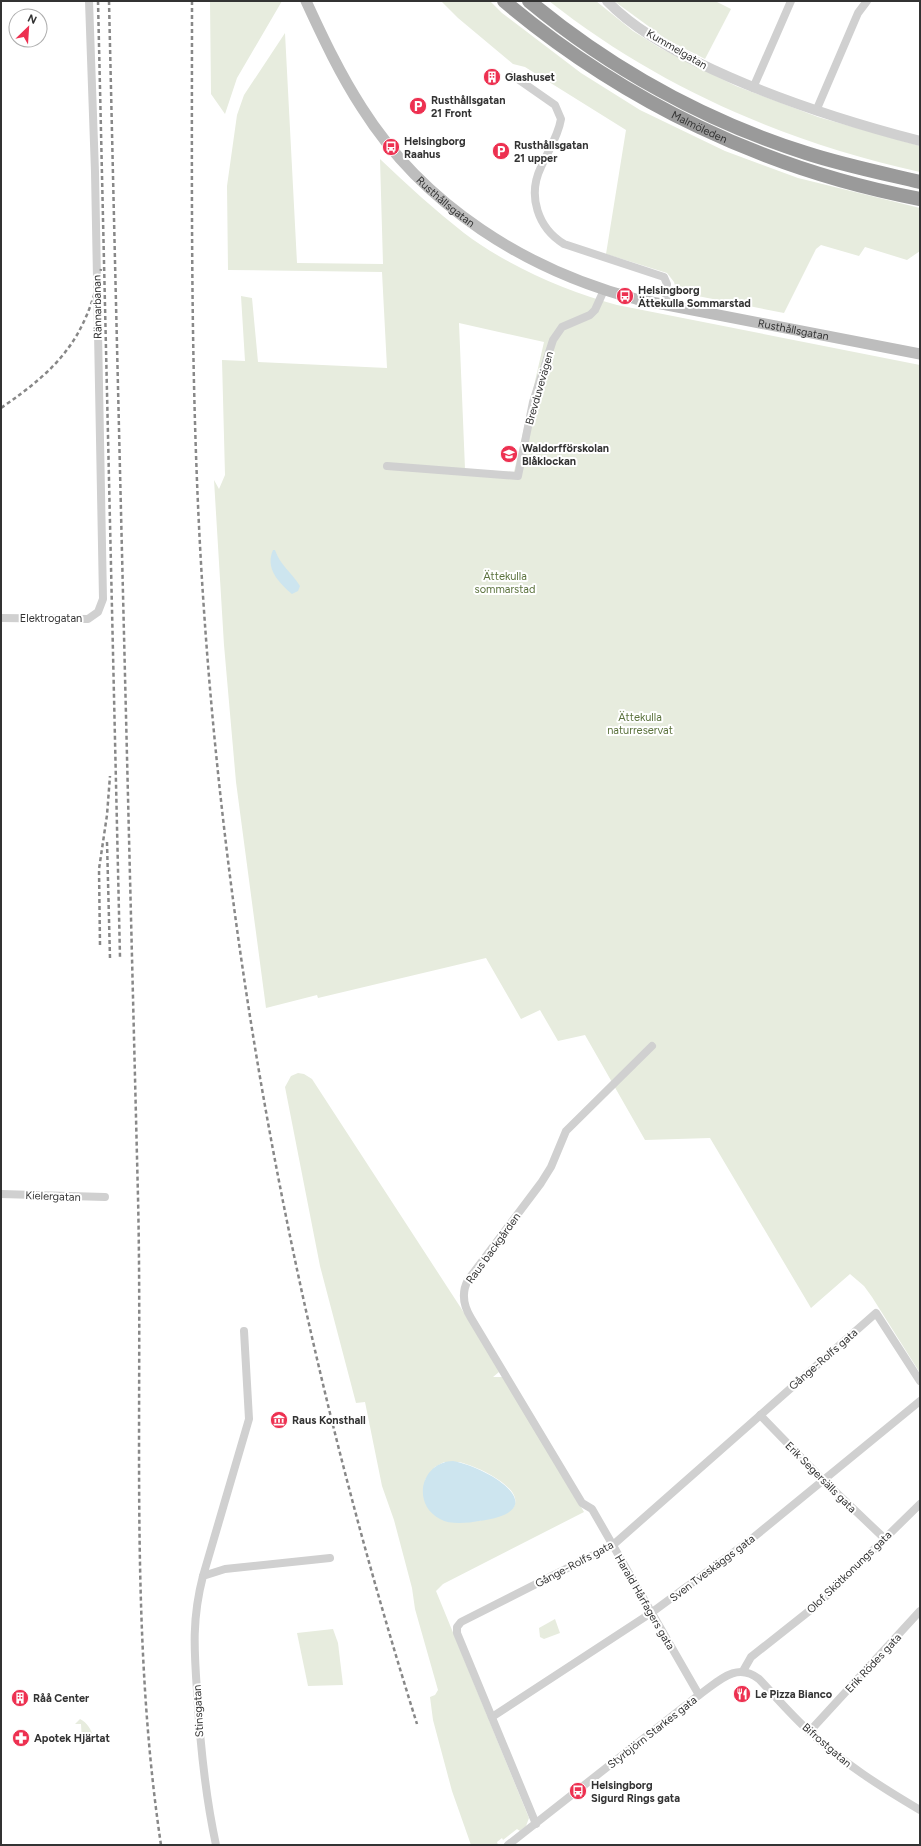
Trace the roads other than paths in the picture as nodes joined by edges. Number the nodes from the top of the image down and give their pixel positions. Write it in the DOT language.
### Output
graph roads {
  1 [pos="89,1"];
  2 [pos="306,1"];
  3 [pos="504,1"];
  4 [pos="529,1"];
  5 [pos="607,1"];
  6 [pos="791,1"];
  7 [pos="867,1"];
  8 [pos="512,76"];
  9 [pos="753,88"];
  10 [pos="816,111"];
  11 [pos="920,141"];
  12 [pos="920,182"];
  13 [pos="920,199"];
  14 [pos="604,290"];
  15 [pos="666,306"];
  16 [pos="920,354"];
  17 [pos="387,466"];
  18 [pos="98,612"];
  19 [pos="1,618"];
  20 [pos="652,1046"];
  21 [pos="1,1194"];
  22 [pos="105,1197"];
  23 [pos="244,1331"];
  24 [pos="920,1381"];
  25 [pos="920,1401"];
  26 [pos="760,1415"];
  27 [pos="823,1480"];
  28 [pos="920,1504"];
  29 [pos="592,1509"];
  30 [pos="884,1538"];
  31 [pos="613,1545"];
  32 [pos="330,1558"];
  33 [pos="203,1576"];
  34 [pos="920,1611"];
  35 [pos="651,1613"];
  36 [pos="743,1671"];
  37 [pos="699,1695"];
  38 [pos="492,1716"];
  39 [pos="809,1732"];
  40 [pos="920,1810"];
  41 [pos="536,1824"];
  42 [pos="216,1845"];
  43 [pos="508,1845"];
  1 -- 18 [label="street, Rännarbanan"];
  2 -- 14 [label="main road, Rusthållsgatan"];
  3 -- 13 [label="highway, Malmöleden"];
  4 -- 12 [label="highway, Malmöleden"];
  5 -- 9 [label="street, Kummelgatan"];
  6 -- 9 [label="street"];
  7 -- 10 [label="street"];
  8 -- 15 [label="street"];
  9 -- 10 [label="street, Kummelgatan"];
  10 -- 11 [label="street, Kummelgatan"];
  14 -- 15 [label="main road, Rusthållsgatan"];
  14 -- 17 [label="street, Brevduvevägen"];
  15 -- 16 [label="main road, Rusthållsgatan"];
  18 -- 19 [label="street, Elektrogatan"];
  20 -- 29 [label="street, Raus backgården"];
  21 -- 22 [label="street, Kielergatan"];
  23 -- 33 [label="street, Stinsgatan"];
  24 -- 26 [label="street, Gånge-Rolfs gata"];
  25 -- 27 [label="street, Sven Tveskäggs gata"];
  26 -- 27 [label="street, Erik Segersälls gata"];
  26 -- 31 [label="street, Gånge-Rolfs gata"];
  27 -- 30 [label="street, Erik Segersälls gata"];
  27 -- 35 [label="street, Sven Tveskäggs gata"];
  28 -- 30 [label="street, Olof Skötkonungs gata"];
  29 -- 31 [label="street, Harald Hårfagers gata"];
  30 -- 36 [label="street, Olof Skötkonungs gata"];
  31 -- 35 [label="street, Harald Hårfagers gata"];
  31 -- 38 [label="street, Gånge-Rolfs gata"];
  32 -- 33 [label="street"];
  33 -- 42 [label="street, Stinsgatan"];
  34 -- 39 [label="street, Erik Rödes gata"];
  35 -- 37 [label="street, Harald Hårfagers gata"];
  35 -- 38 [label="street, Sven Tveskäggs gata"];
  36 -- 37 [label="street, Styrbjörn Starkes gata"];
  36 -- 39 [label="street, Bifrostgatan"];
  37 -- 41 [label="street, Styrbjörn Starkes gata"];
  38 -- 41 [label="street, Gånge-Rolfs gata"];
  39 -- 40 [label="street, Bifrostgatan"];
  41 -- 43 [label="street, Styrbjörn Starkes gata"];
}
